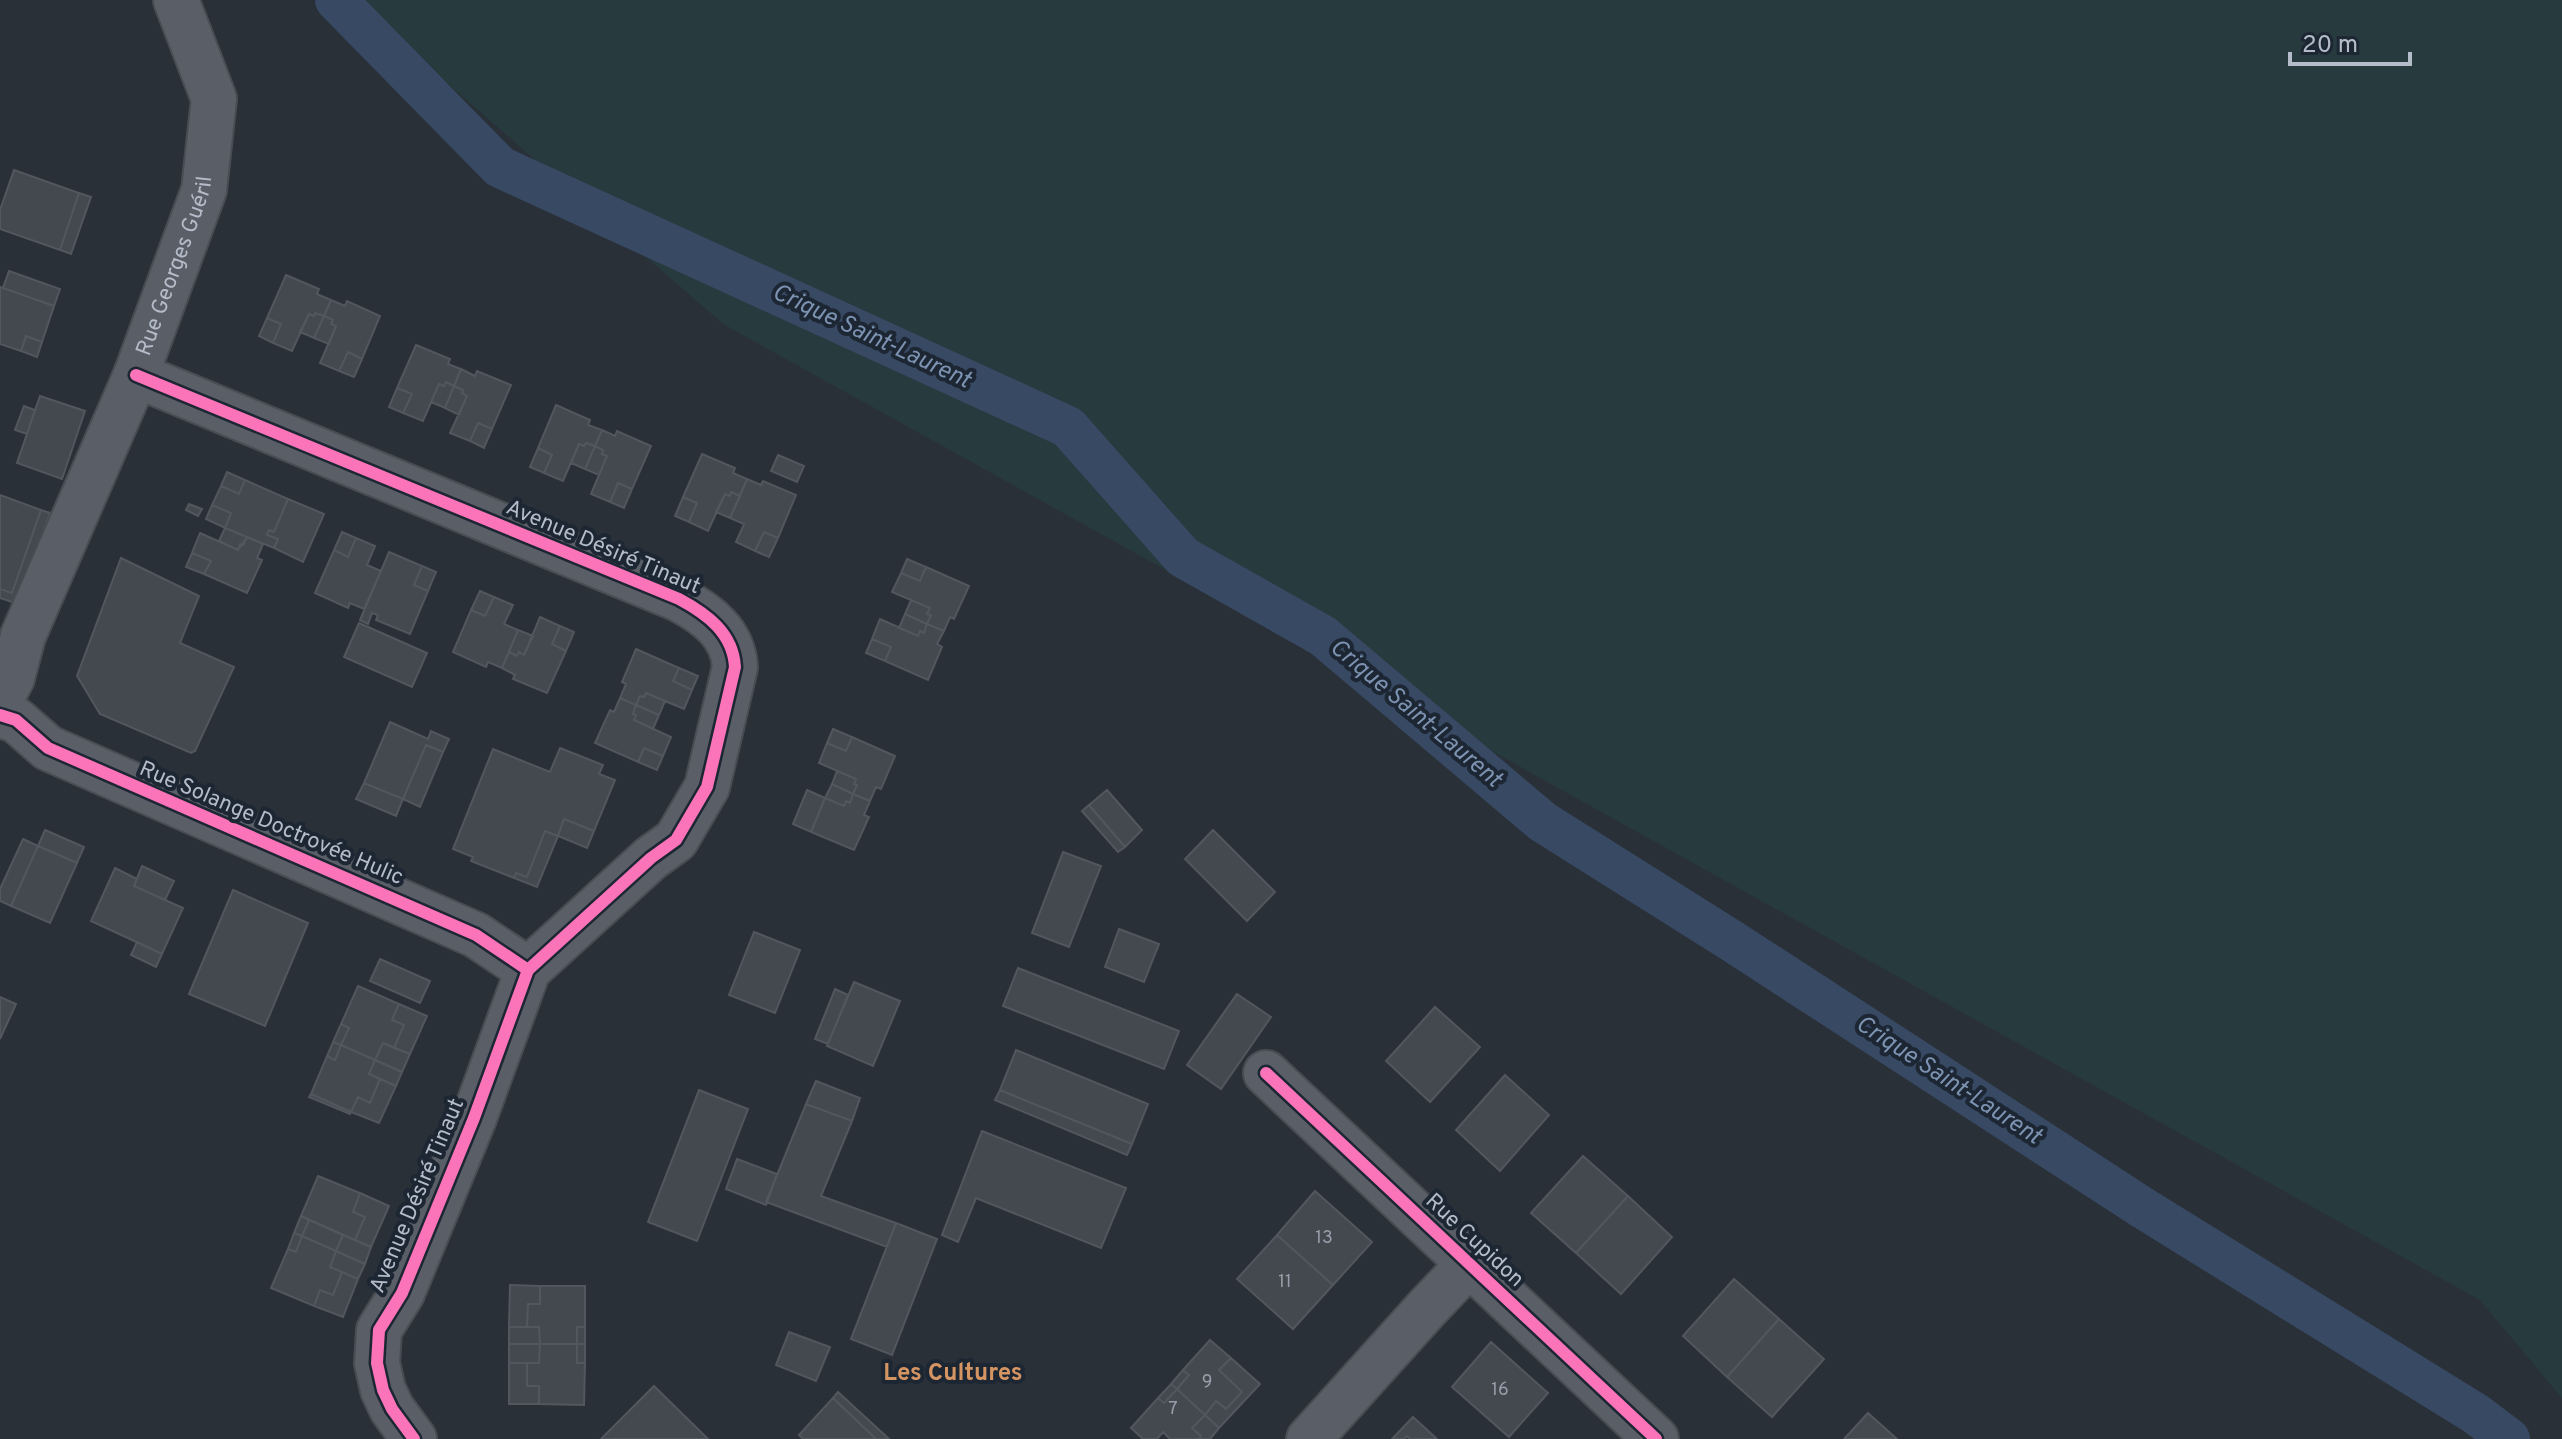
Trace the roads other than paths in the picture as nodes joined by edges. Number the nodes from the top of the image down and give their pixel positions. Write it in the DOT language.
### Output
graph roads {
  1 [pos="176,0"];
  2 [pos="136,375"];
  3 [pos="0,701"];
  4 [pos="0,715"];
  5 [pos="528,970"];
  6 [pos="1266,1073"];
  7 [pos="1469,1264"];
  8 [pos="414,1439"];
  9 [pos="1309,1439"];
  10 [pos="1656,1439"];
  1 -- 2 [label="street, Rue Georges Guéril"];
  2 -- 3 [label="street, Rue Georges Guéril"];
  2 -- 5 [label="street, Avenue Désiré Tinaut"];
  4 -- 5 [label="street, Rue Solange Doctrovée Hulic"];
  5 -- 8 [label="street, Avenue Désiré Tinaut"];
  6 -- 7 [label="street, Rue Cupidon"];
  7 -- 9 [label="street"];
  7 -- 10 [label="street, Rue Cupidon"];
}
